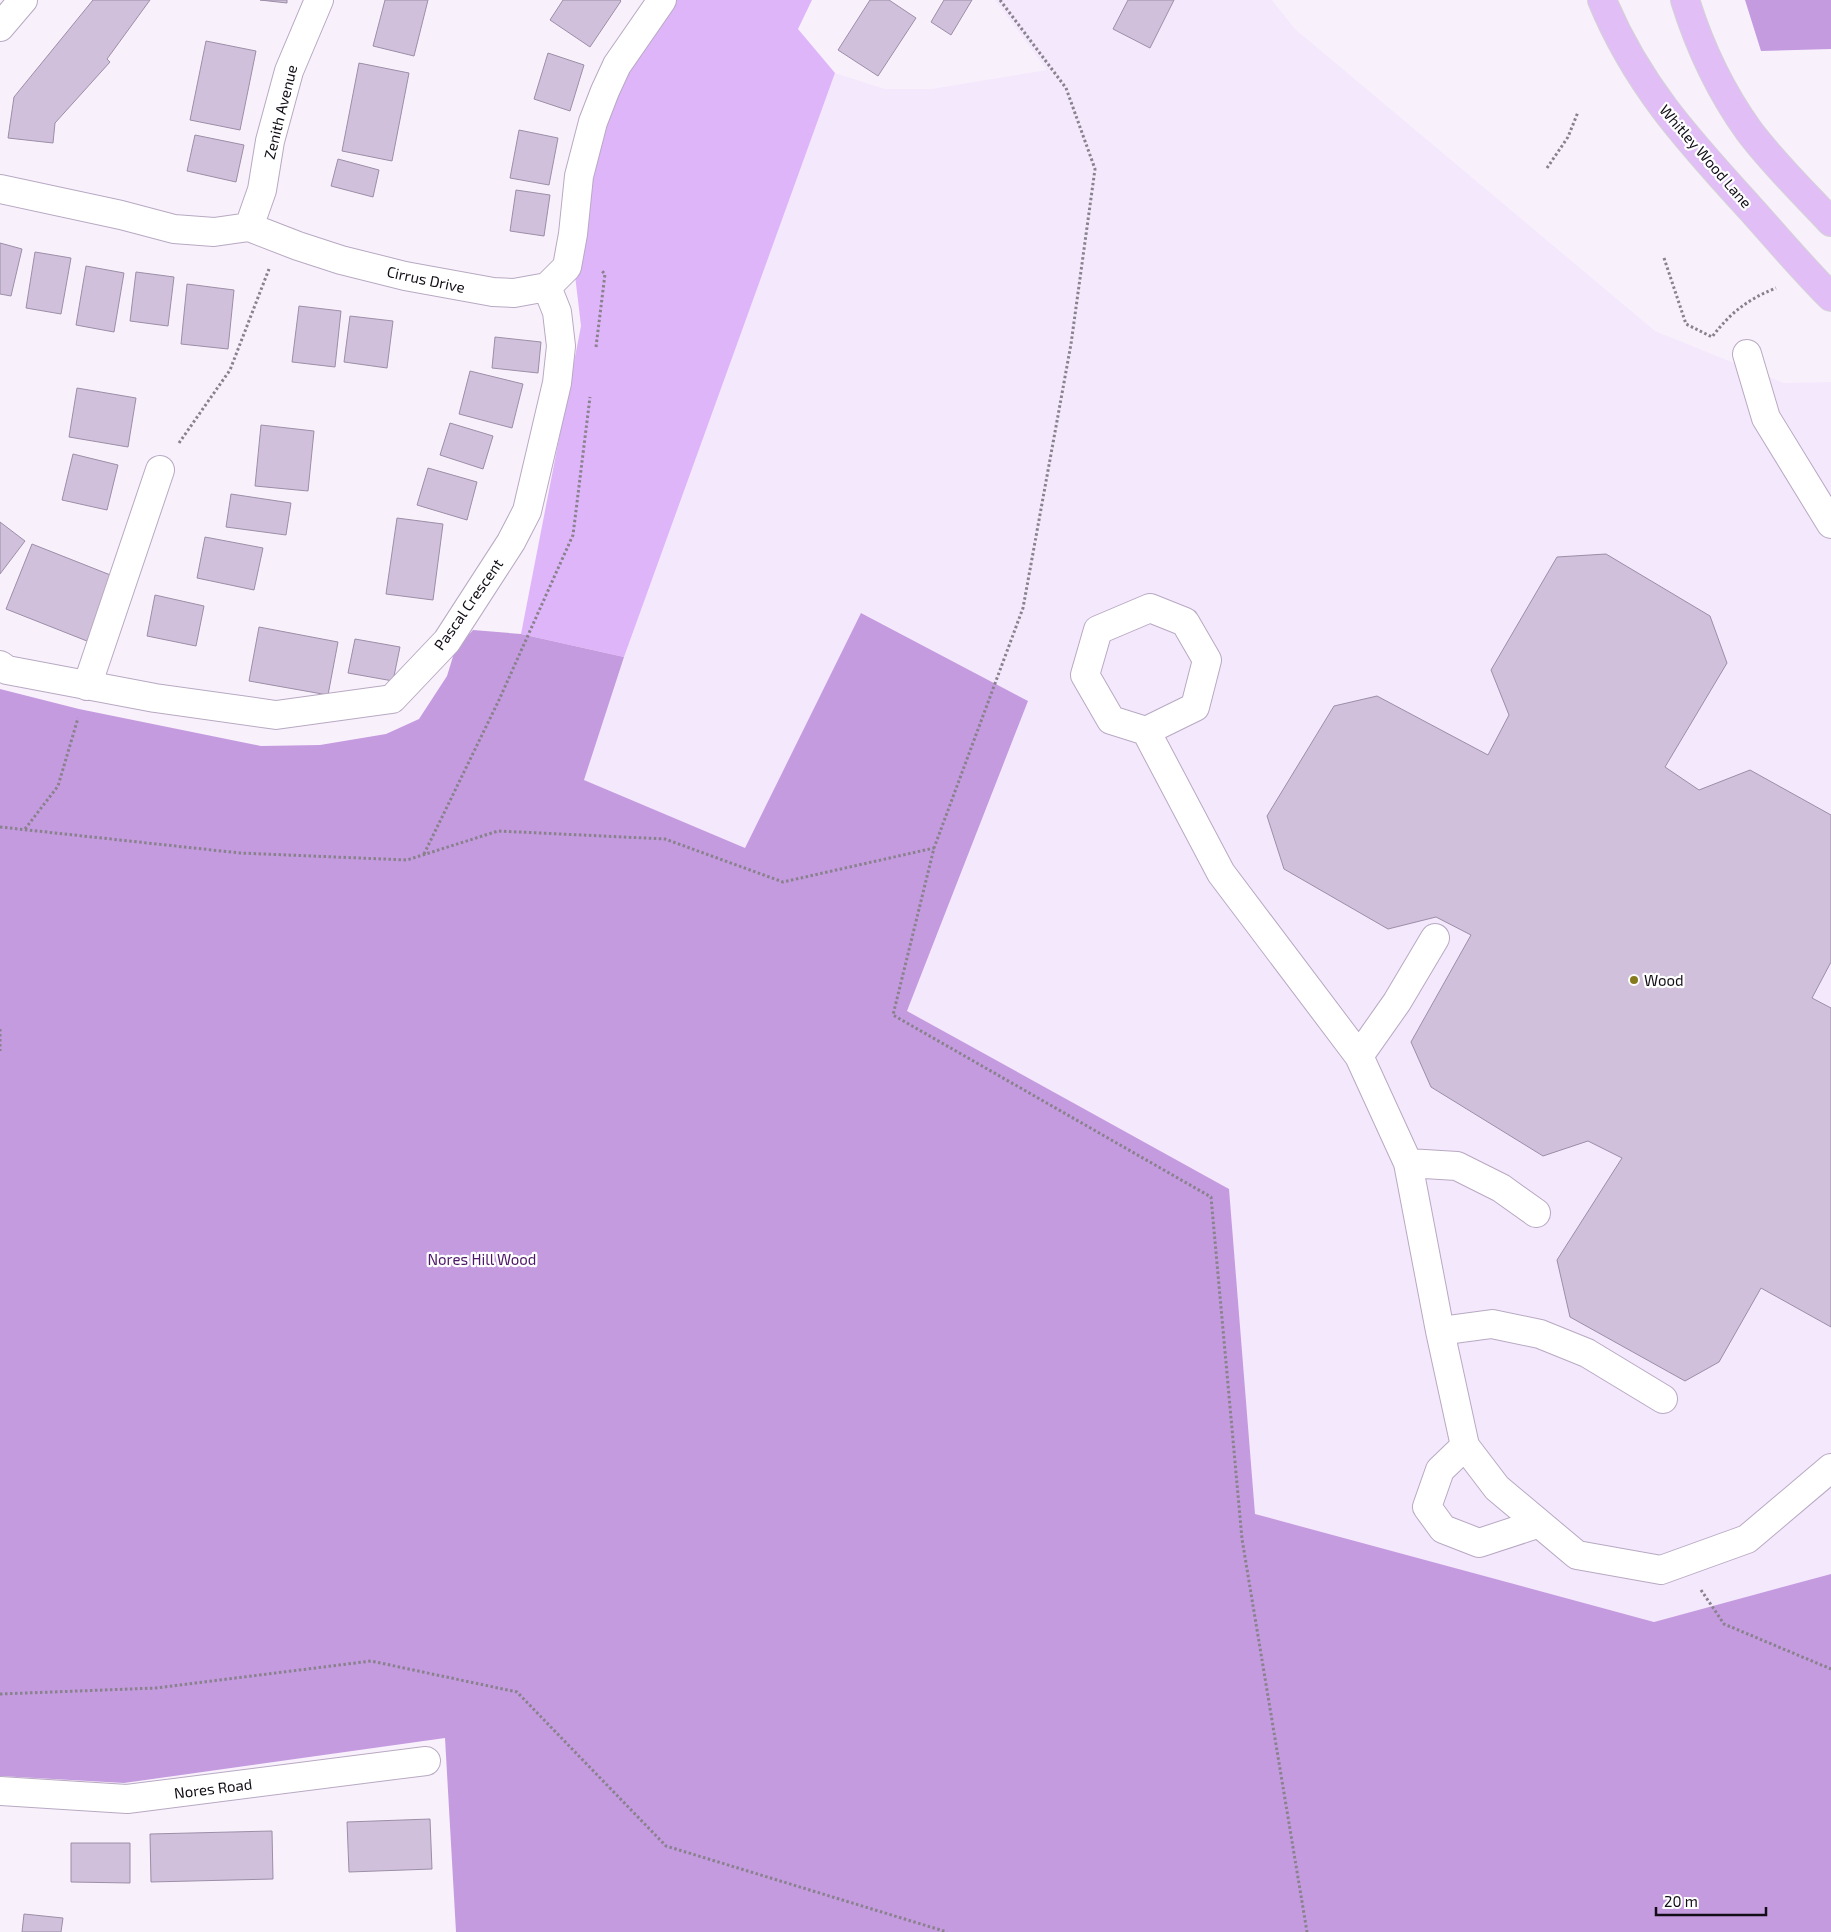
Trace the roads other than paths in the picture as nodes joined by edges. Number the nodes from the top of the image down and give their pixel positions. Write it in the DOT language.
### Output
graph roads {
  1 [pos="23,0"];
  2 [pos="319,0"];
  3 [pos="662,0"];
  4 [pos="1602,0"];
  5 [pos="1685,0"];
  6 [pos="0,27"];
  7 [pos="0,189"];
  8 [pos="1831,222"];
  9 [pos="249,227"];
  10 [pos="547,287"];
  11 [pos="1831,297"];
  12 [pos="1747,354"];
  13 [pos="160,470"];
  14 [pos="1831,524"];
  15 [pos="0,665"];
  16 [pos="87,686"];
  17 [pos="1146,732"];
  18 [pos="1434,938"];
  19 [pos="1359,1056"];
  20 [pos="1408,1163"];
  21 [pos="1536,1213"];
  22 [pos="1440,1331"];
  23 [pos="1663,1399"];
  24 [pos="1465,1446"];
  25 [pos="1831,1468"];
  26 [pos="1537,1524"];
  27 [pos="426,1761"];
  28 [pos="0,1791"];
  1 -- 6 [label="street"];
  2 -- 9 [label="street, Zenith Avenue"];
  3 -- 10 [label="street"];
  4 -- 11 [label="main road, Whitley Wood Lane"];
  5 -- 8 [label="main road"];
  7 -- 9 [label="street, Cirrus Drive"];
  9 -- 10 [label="street, Cirrus Drive"];
  10 -- 16 [label="street, Pascal Crescent"];
  12 -- 14 [label="street"];
  13 -- 16 [label="street"];
  15 -- 16 [label="street, Pascal Crescent"];
  17 -- 17 [label="street"];
  17 -- 19 [label="street"];
  18 -- 19 [label="street"];
  19 -- 20 [label="street"];
  20 -- 21 [label="street"];
  20 -- 22 [label="street"];
  22 -- 23 [label="street"];
  22 -- 24 [label="street"];
  24 -- 26 [label="street"];
  24 -- 26 [label="street"];
  25 -- 26 [label="street"];
  27 -- 28 [label="street, Nores Road"];
}
